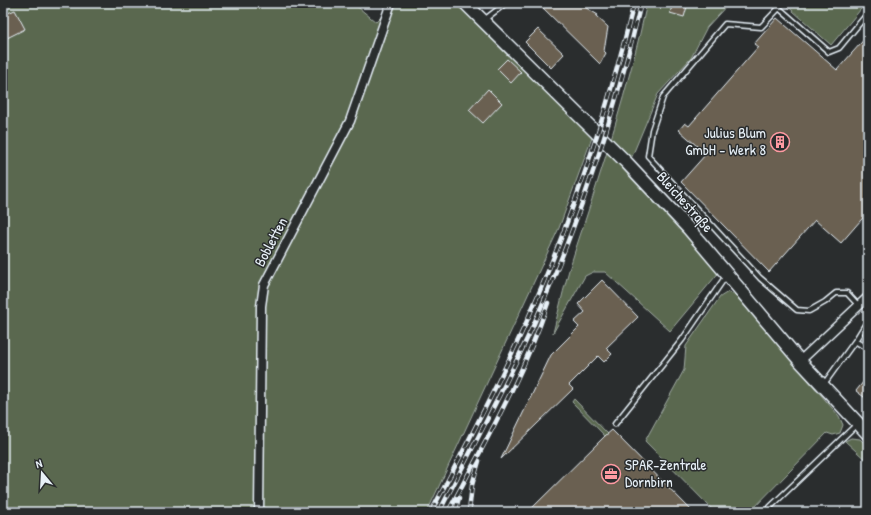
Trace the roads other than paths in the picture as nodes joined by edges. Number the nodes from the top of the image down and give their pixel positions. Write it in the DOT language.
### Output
graph roads {
  1 [pos="391,3"];
  2 [pos="465,3"];
  3 [pos="506,3"];
  4 [pos="868,13"];
  5 [pos="483,20"];
  6 [pos="727,274"];
  7 [pos="868,297"];
  8 [pos="859,306"];
  9 [pos="868,320"];
  10 [pos="855,341"];
  11 [pos="868,350"];
  12 [pos="800,361"];
  13 [pos="823,386"];
  14 [pos="857,423"];
  15 [pos="615,424"];
  16 [pos="868,434"];
  17 [pos="259,512"];
  18 [pos="766,512"];
  1 -- 17 [label="street, Bobletten"];
  2 -- 5 [label="main road, Bleichestraße"];
  3 -- 5 [label="lane"];
  4 -- 8 [label="lane"];
  5 -- 6 [label="main road, Bleichestraße"];
  6 -- 12 [label="main road, Bleichestraße"];
  6 -- 15 [label="lane"];
  7 -- 8 [label="street"];
  8 -- 12 [label="street"];
  9 -- 10 [label="lane"];
  10 -- 11 [label="lane"];
  10 -- 13 [label="lane"];
  12 -- 13 [label="main road, Bleichestraße"];
  13 -- 14 [label="main road, Bleichestraße"];
  14 -- 16 [label="main road, Bleichestraße"];
  14 -- 18 [label="lane"];
}
